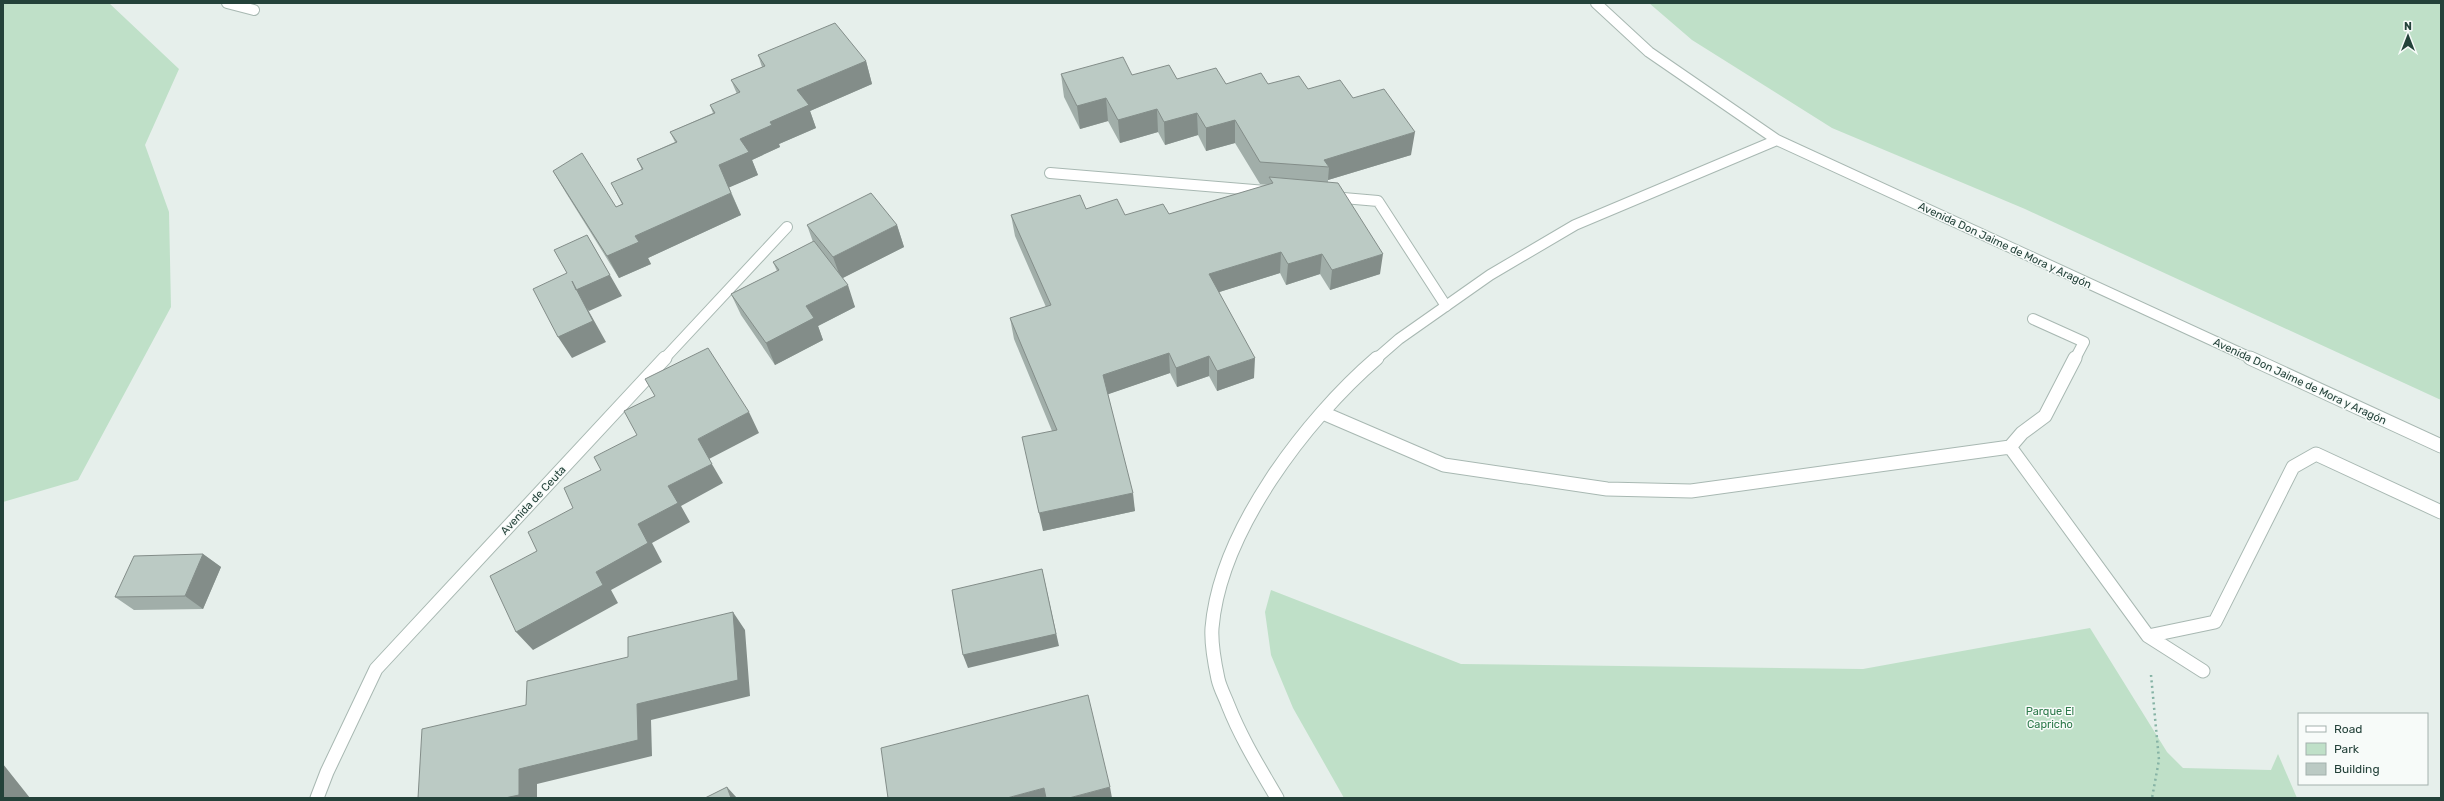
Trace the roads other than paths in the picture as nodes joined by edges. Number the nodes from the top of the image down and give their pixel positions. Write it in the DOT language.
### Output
graph roads {
  1 [pos="227,3"];
  2 [pos="1596,3"];
  3 [pos="254,10"];
  4 [pos="1777,140"];
  5 [pos="1050,173"];
  6 [pos="1276,192"];
  7 [pos="1323,196"];
  8 [pos="787,227"];
  9 [pos="1446,306"];
  10 [pos="2034,319"];
  11 [pos="1324,413"];
  12 [pos="2441,446"];
  13 [pos="2010,447"];
  14 [pos="2441,512"];
  15 [pos="2148,636"];
  16 [pos="2203,671"];
  17 [pos="317,798"];
  18 [pos="1277,798"];
  1 -- 3 [label="street"];
  2 -- 4 [label="street, Avenida Don Jaime de Mora y Aragón"];
  4 -- 9 [label="street"];
  4 -- 12 [label="street, Avenida Don Jaime de Mora y Aragón"];
  5 -- 6 [label="street"];
  7 -- 9 [label="street"];
  8 -- 17 [label="street, Avenida de Ceuta"];
  9 -- 11 [label="street"];
  10 -- 13 [label="street"];
  11 -- 13 [label="street"];
  11 -- 18 [label="street"];
  13 -- 15 [label="street"];
  14 -- 15 [label="street"];
  15 -- 16 [label="street"];
}
